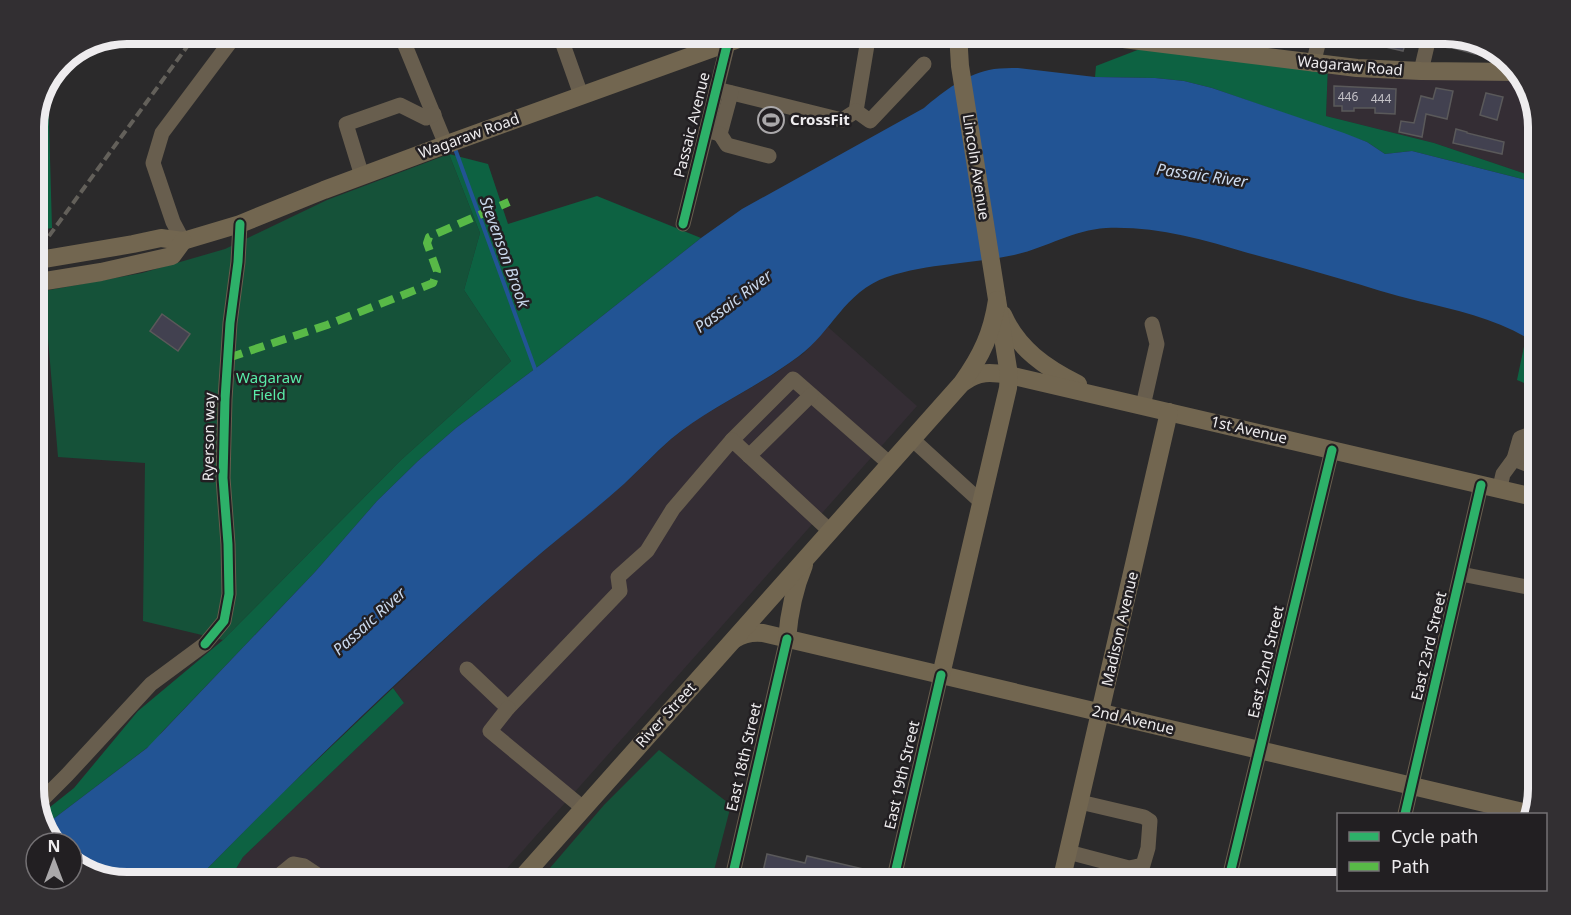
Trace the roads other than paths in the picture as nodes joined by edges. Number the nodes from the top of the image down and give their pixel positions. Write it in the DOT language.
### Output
graph roads {
  1 [pos="229,44"];
  2 [pos="405,44"];
  3 [pos="563,44"];
  4 [pos="713,44"];
  5 [pos="727,44"];
  6 [pos="867,44"];
  7 [pos="959,44"];
  8 [pos="1200,44"];
  9 [pos="1318,44"];
  10 [pos="1427,44"];
  11 [pos="924,64"];
  12 [pos="1313,64"];
  13 [pos="1421,71"];
  14 [pos="1506,72"];
  15 [pos="716,89"];
  16 [pos="731,93"];
  17 [pos="581,95"];
  18 [pos="856,111"];
  19 [pos="434,114"];
  20 [pos="713,132"];
  21 [pos="446,145"];
  22 [pos="769,156"];
  23 [pos="362,176"];
  24 [pos="240,224"];
  25 [pos="683,224"];
  26 [pos="183,241"];
  27 [pos="44,259"];
  28 [pos="44,281"];
  29 [pos="997,300"];
  30 [pos="1152,324"];
  31 [pos="1009,375"];
  32 [pos="962,383"];
  33 [pos="810,394"];
  34 [pos="1119,400"];
  35 [pos="1143,406"];
  36 [pos="1169,412"];
  37 [pos="1527,435"];
  38 [pos="912,439"];
  39 [pos="732,440"];
  40 [pos="1332,450"];
  41 [pos="1527,453"];
  42 [pos="749,456"];
  43 [pos="1514,459"];
  44 [pos="890,464"];
  45 [pos="1528,465"];
  46 [pos="1492,486"];
  47 [pos="1528,488"];
  48 [pos="1528,495"];
  49 [pos="981,502"];
  50 [pos="830,531"];
  51 [pos="814,548"];
  52 [pos="1461,574"];
  53 [pos="1527,587"];
  54 [pos="735,639"];
  55 [pos="787,639"];
  56 [pos="467,669"];
  57 [pos="940,675"];
  58 [pos="508,708"];
  59 [pos="1101,713"];
  60 [pos="1260,750"];
  61 [pos="1412,786"];
  62 [pos="44,798"];
  63 [pos="1080,802"];
  64 [pos="584,808"];
  65 [pos="1524,812"];
  66 [pos="1405,813"];
  67 [pos="1068,852"];
  68 [pos="283,872"];
  69 [pos="313,872"];
  70 [pos="527,872"];
  71 [pos="733,872"];
  72 [pos="895,872"];
  73 [pos="1063,872"];
  74 [pos="1230,872"];
  1 -- 26 [label="street"];
  2 -- 19 [label="street"];
  3 -- 17 [label="street"];
  4 -- 17 [label="main road, Wagaraw Road"];
  5 -- 15 [label="street, Passaic Avenue"];
  6 -- 18 [label="street"];
  7 -- 29 [label="main road, Lincoln Avenue"];
  8 -- 12 [label="main road, Wagaraw Road"];
  9 -- 12 [label="street"];
  10 -- 13 [label="street"];
  11 -- 18 [label="street"];
  12 -- 13 [label="main road, Wagaraw Road"];
  13 -- 14 [label="main road, Wagaraw Road"];
  15 -- 16 [label="street"];
  15 -- 20 [label="street, Passaic Avenue"];
  16 -- 18 [label="street"];
  16 -- 20 [label="street"];
  17 -- 21 [label="main road, Wagaraw Road"];
  19 -- 21 [label="street"];
  19 -- 23 [label="street"];
  20 -- 22 [label="street"];
  20 -- 25 [label="street, Passaic Avenue"];
  21 -- 23 [label="main road, Wagaraw Road"];
  23 -- 24 [label="main road, Wagaraw Road"];
  24 -- 26 [label="main road, Wagaraw Road"];
  24 -- 62 [label="street, Ryerson way"];
  26 -- 27 [label="main road, Wagaraw Road"];
  26 -- 28 [label="main road, Wagaraw Road"];
  29 -- 31 [label="main road, Lincoln Avenue"];
  29 -- 32 [label="main road, River Street"];
  29 -- 34 [label="main road"];
  30 -- 35 [label="street"];
  31 -- 32 [label="main road, 1st Avenue"];
  31 -- 34 [label="main road, 1st Avenue"];
  31 -- 49 [label="main road, East 19th Street"];
  32 -- 38 [label="main road, River Street"];
  33 -- 39 [label="street"];
  33 -- 42 [label="street"];
  33 -- 44 [label="street"];
  34 -- 35 [label="main road, 1st Avenue"];
  35 -- 36 [label="main road, 1st Avenue"];
  36 -- 40 [label="main road, 1st Avenue"];
  36 -- 59 [label="main road, Madison Avenue"];
  37 -- 43 [label="street, East 23rd Street"];
  38 -- 44 [label="main road, River Street"];
  38 -- 49 [label="street"];
  39 -- 42 [label="street"];
  39 -- 58 [label="street"];
  40 -- 46 [label="main road, 1st Avenue"];
  40 -- 60 [label="street, East 22nd Street"];
  41 -- 43 [label="street"];
  42 -- 50 [label="street"];
  43 -- 45 [label="street"];
  43 -- 46 [label="street, East 23rd Street"];
  44 -- 50 [label="main road, River Street"];
  46 -- 47 [label="main road"];
  46 -- 48 [label="main road, 1st Avenue"];
  46 -- 52 [label="street, East 23rd Street"];
  49 -- 57 [label="main road, East 19th Street"];
  50 -- 51 [label="main road, River Street"];
  51 -- 54 [label="main road, River Street"];
  51 -- 55 [label="main road, River Street"];
  52 -- 53 [label="street"];
  52 -- 61 [label="street, East 23rd Street"];
  54 -- 55 [label="main road, 2nd Avenue"];
  54 -- 64 [label="main road, River Street"];
  55 -- 57 [label="main road, 2nd Avenue"];
  55 -- 71 [label="street, East 18th Street"];
  56 -- 58 [label="street"];
  57 -- 59 [label="main road, 2nd Avenue"];
  57 -- 72 [label="street, East 19th Street"];
  58 -- 64 [label="street"];
  59 -- 60 [label="main road, 2nd Avenue"];
  59 -- 63 [label="main road, Madison Avenue"];
  60 -- 61 [label="main road, 2nd Avenue"];
  60 -- 74 [label="street, East 22nd Street"];
  61 -- 65 [label="main road, 2nd Avenue"];
  61 -- 66 [label="street, East 23rd Street"];
  63 -- 67 [label="main road, Madison Avenue"];
  63 -- 67 [label="street"];
  64 -- 70 [label="main road, River Street"];
  67 -- 73 [label="main road, Madison Avenue"];
  68 -- 69 [label="street"];
}
